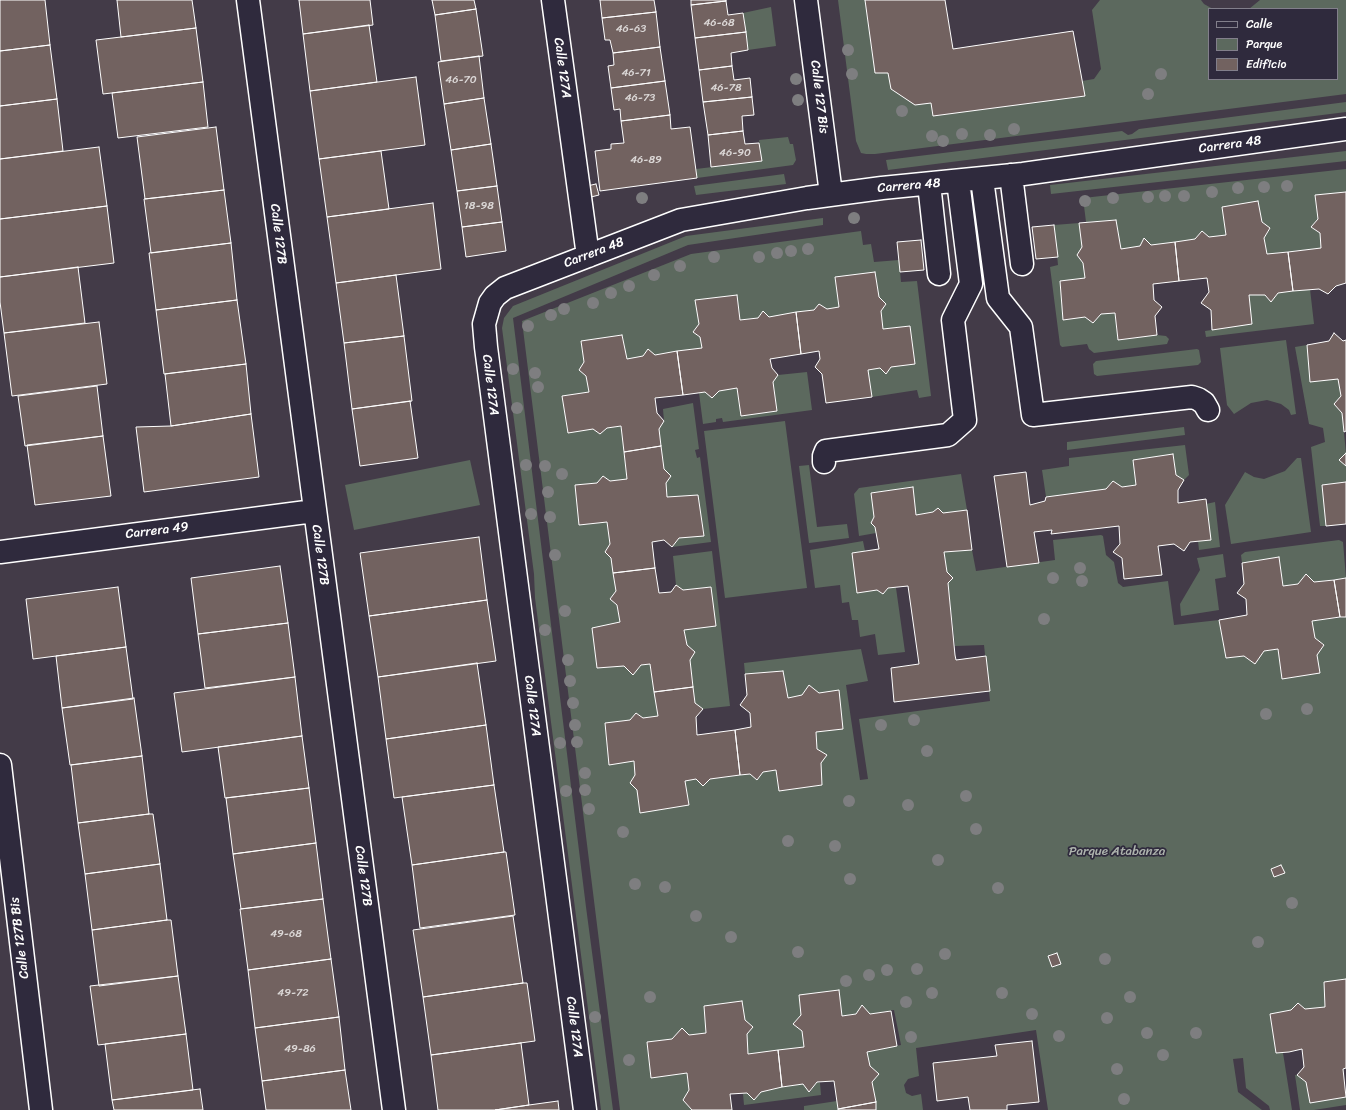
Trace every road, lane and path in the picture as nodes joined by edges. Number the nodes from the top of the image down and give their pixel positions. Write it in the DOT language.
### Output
graph roads {
  1 [pos="248,0"];
  2 [pos="553,0"];
  3 [pos="806,0"];
  4 [pos="1346,129"];
  5 [pos="1010,175"];
  6 [pos="982,179"];
  7 [pos="958,182"];
  8 [pos="928,184"];
  9 [pos="831,194"];
  10 [pos="588,256"];
  11 [pos="1022,264"];
  12 [pos="939,274"];
  13 [pos="490,303"];
  14 [pos="1208,410"];
  15 [pos="824,462"];
  16 [pos="314,511"];
  17 [pos="0,552"];
  18 [pos="0,765"];
  19 [pos="41,1110"];
  20 [pos="394,1110"];
  21 [pos="584,1110"];
  1 -- 16 [label="street, Calle 127B"];
  2 -- 10 [label="street, Calle 127A"];
  3 -- 9 [label="street, Calle 127 Bis"];
  4 -- 5 [label="street, Carrera 48"];
  5 -- 6 [label="street, Carrera 48"];
  5 -- 11 [label="street"];
  6 -- 7 [label="street, Carrera 48"];
  6 -- 14 [label="street"];
  7 -- 8 [label="street, Carrera 48"];
  7 -- 15 [label="street"];
  8 -- 9 [label="street, Carrera 48"];
  8 -- 12 [label="street"];
  9 -- 10 [label="street, Carrera 48"];
  10 -- 13 [label="street, Carrera 48"];
  13 -- 21 [label="street, Calle 127A"];
  16 -- 17 [label="street, Carrera 49"];
  16 -- 20 [label="street, Calle 127B"];
  18 -- 19 [label="street, Calle 127B Bis"];
}
